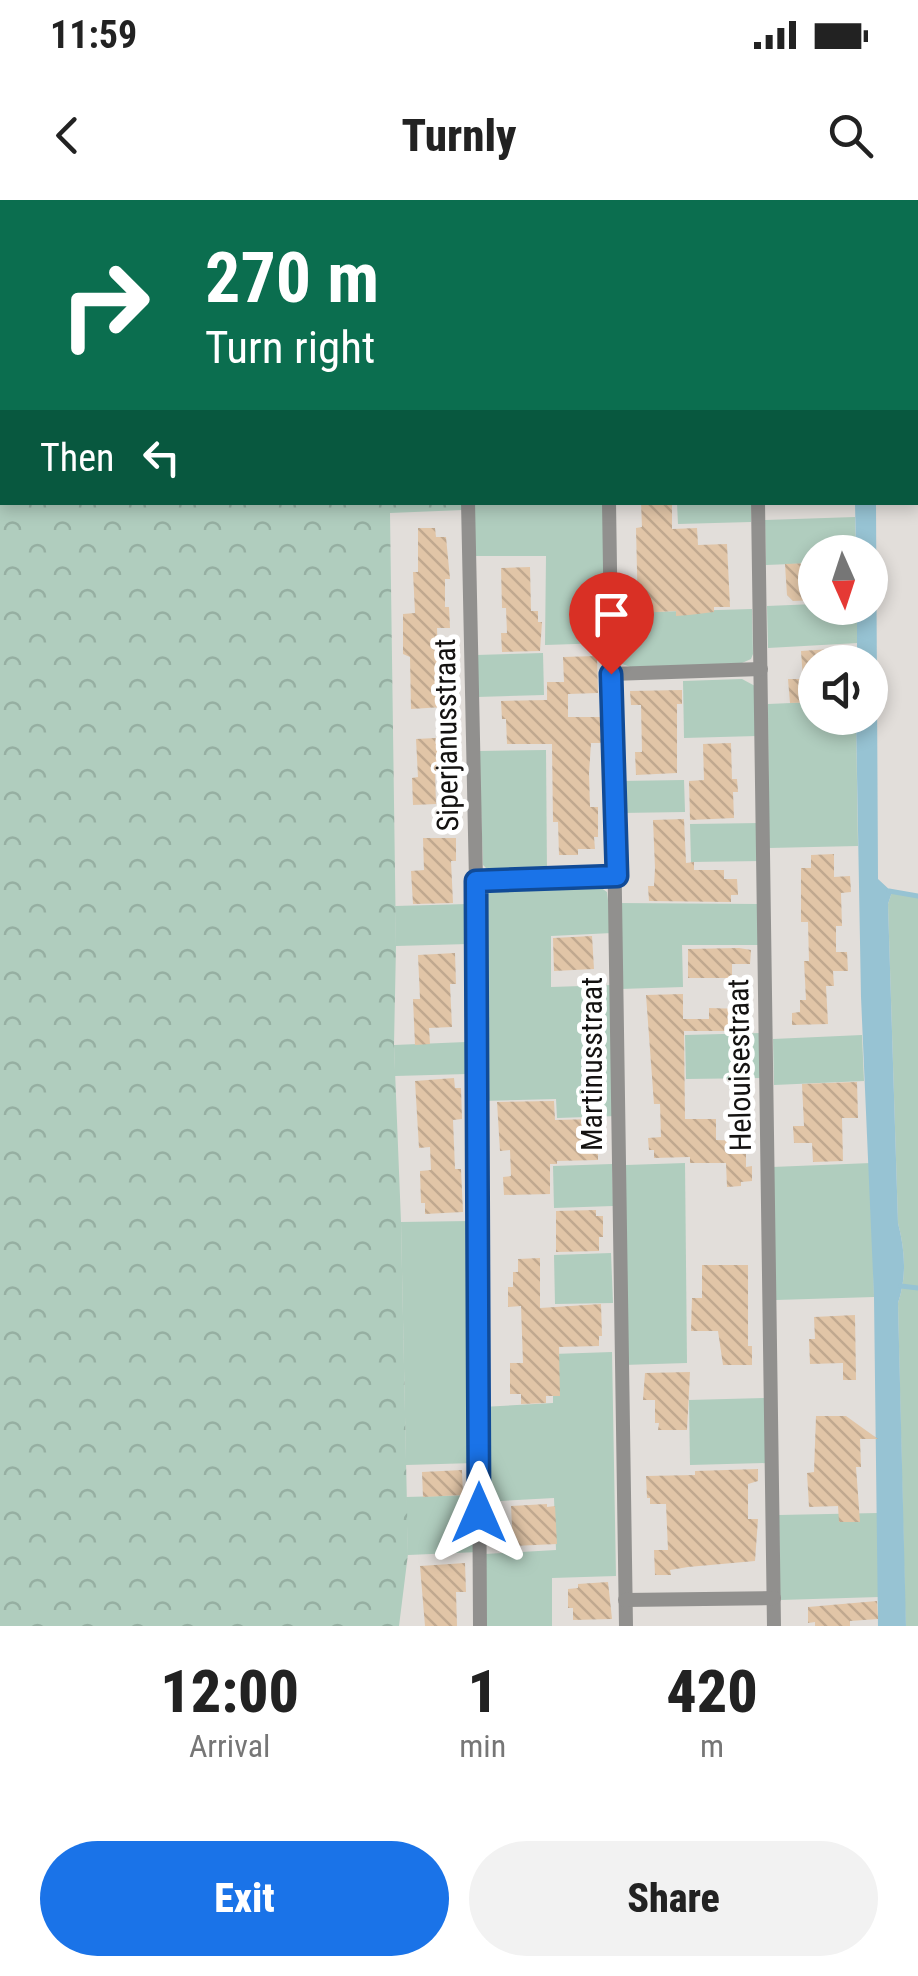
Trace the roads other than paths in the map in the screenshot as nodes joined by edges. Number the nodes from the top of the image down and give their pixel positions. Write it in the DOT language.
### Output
graph roads {
  1 [pos="468,505"];
  2 [pos="609,505"];
  3 [pos="758,505"];
  4 [pos="761,669"];
  5 [pos="611,674"];
  6 [pos="617,876"];
  7 [pos="476,881"];
  8 [pos="774,1598"];
  9 [pos="625,1600"];
  10 [pos="480,1626"];
  11 [pos="626,1626"];
  12 [pos="774,1626"];
  1 -- 7 [label="street, Siperjanusstraat"];
  2 -- 5 [label="street, Martinusstraat"];
  3 -- 4 [label="street, Helouisestraat"];
  4 -- 5 [label="street"];
  4 -- 8 [label="street, Helouisestraat"];
  5 -- 6 [label="street, Martinusstraat"];
  6 -- 7 [label="street"];
  6 -- 9 [label="street, Martinusstraat"];
  7 -- 10 [label="street, Siperjanusstraat"];
  8 -- 9 [label="street"];
  8 -- 12 [label="street, Helouisestraat"];
  9 -- 11 [label="street, Martinusstraat"];
}
